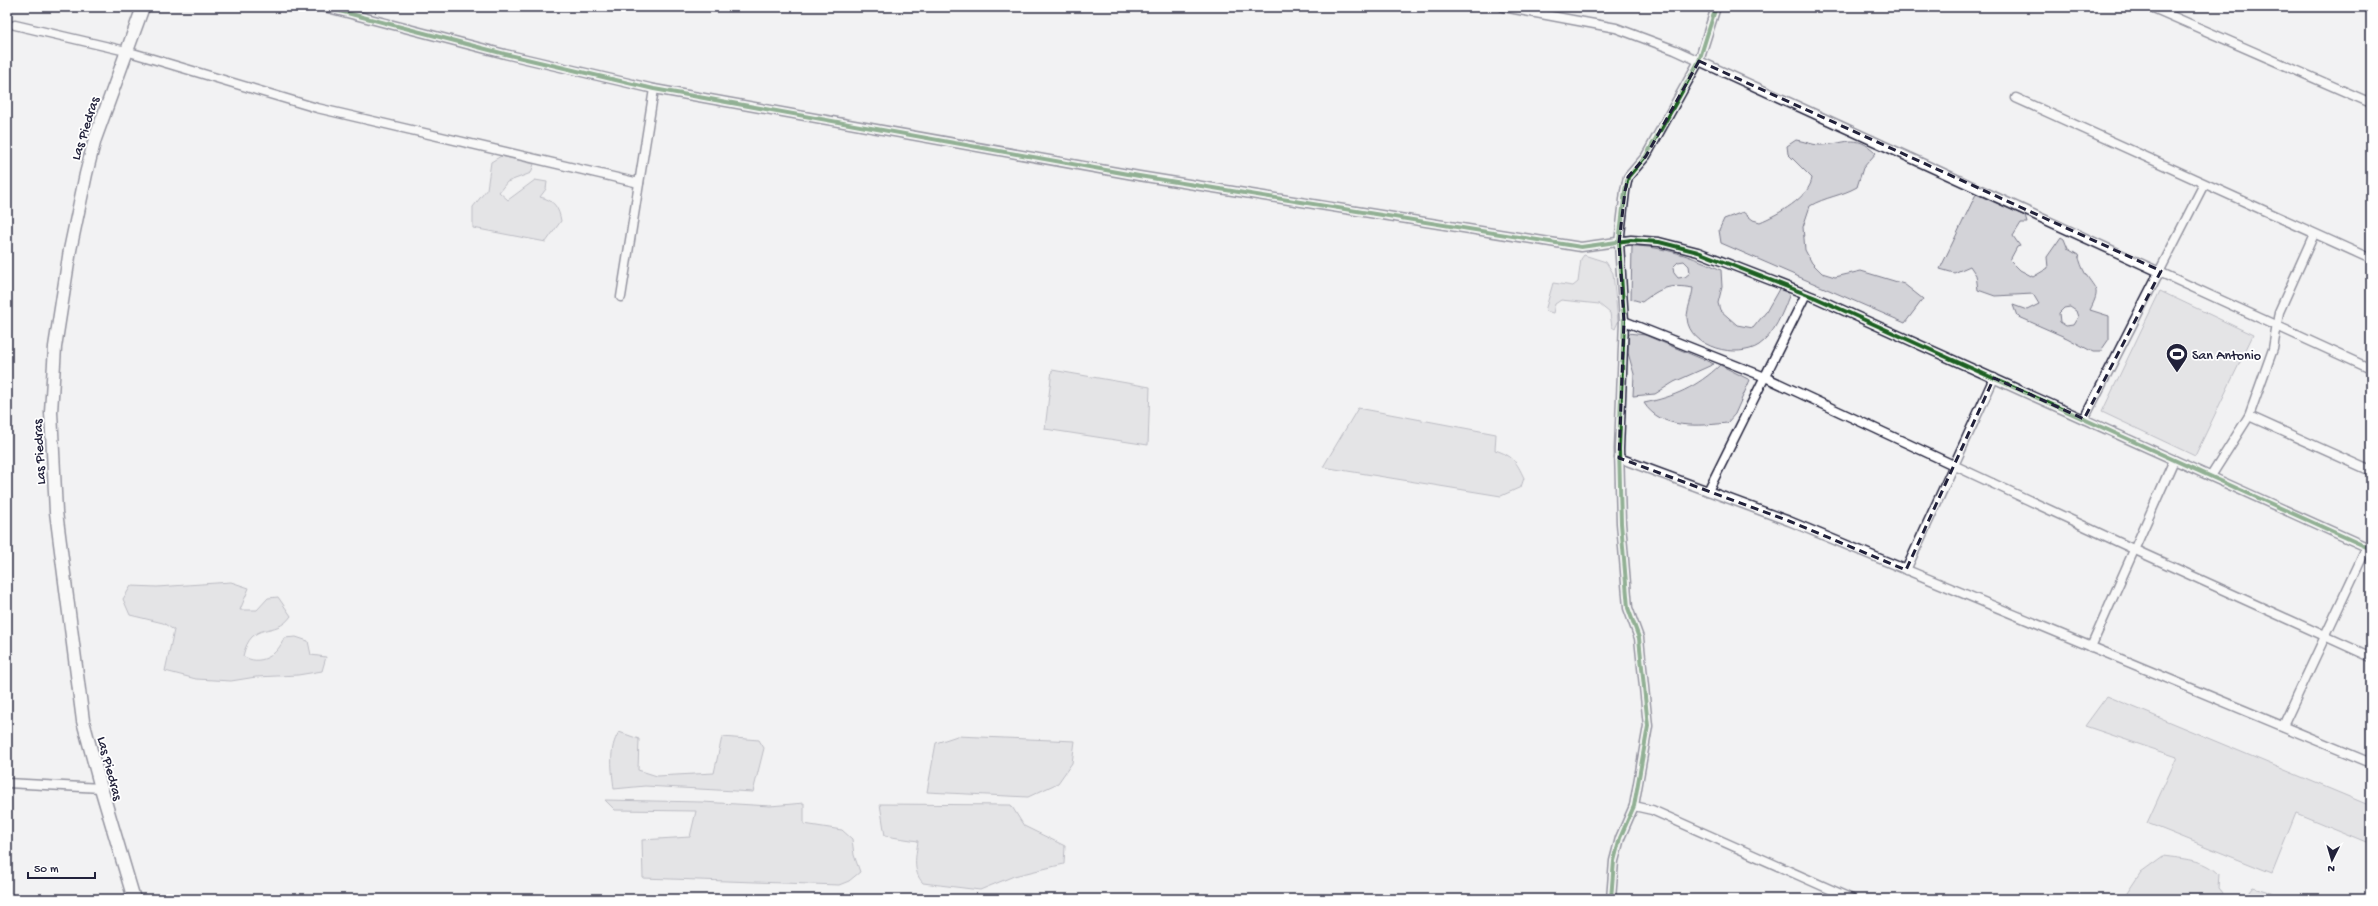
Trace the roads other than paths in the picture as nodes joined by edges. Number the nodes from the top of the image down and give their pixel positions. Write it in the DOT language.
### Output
graph roads {
  1 [pos="143,7"];
  2 [pos="324,7"];
  3 [pos="1503,7"];
  4 [pos="1716,7"];
  5 [pos="2151,7"];
  6 [pos="15,25"];
  7 [pos="126,51"];
  8 [pos="1699,61"];
  9 [pos="654,89"];
  10 [pos="2016,98"];
  11 [pos="2371,103"];
  12 [pos="639,183"];
  13 [pos="2204,184"];
  14 [pos="2314,234"];
  15 [pos="1619,243"];
  16 [pos="2371,259"];
  17 [pos="2161,271"];
  18 [pos="1806,294"];
  19 [pos="621,297"];
  20 [pos="1624,321"];
  21 [pos="2277,325"];
  22 [pos="2371,369"];
  23 [pos="1765,378"];
  24 [pos="1994,378"];
  25 [pos="2249,416"];
  26 [pos="2084,419"];
  27 [pos="1619,458"];
  28 [pos="2174,460"];
  29 [pos="1954,466"];
  30 [pos="2371,471"];
  31 [pos="2211,476"];
  32 [pos="1708,491"];
  33 [pos="2369,548"];
  34 [pos="2134,550"];
  35 [pos="1906,570"];
  36 [pos="2325,636"];
  37 [pos="2091,647"];
  38 [pos="2371,657"];
  39 [pos="2283,726"];
  40 [pos="2371,763"];
  41 [pos="7,783"];
  42 [pos="101,788"];
  43 [pos="1634,806"];
  44 [pos="134,899"];
  45 [pos="1612,899"];
  46 [pos="1852,899"];
  1 -- 7 [label="street, Las Piedras"];
  2 -- 9 [label="street"];
  3 -- 8 [label="street"];
  4 -- 8 [label="street"];
  5 -- 11 [label="street"];
  6 -- 7 [label="street"];
  7 -- 12 [label="street"];
  7 -- 42 [label="street, Las Piedras"];
  8 -- 15 [label="street"];
  8 -- 17 [label="street"];
  9 -- 12 [label="street"];
  9 -- 15 [label="street"];
  10 -- 13 [label="street"];
  12 -- 19 [label="street"];
  13 -- 14 [label="street"];
  13 -- 17 [label="street"];
  14 -- 16 [label="street"];
  14 -- 21 [label="street"];
  15 -- 18 [label="street"];
  15 -- 20 [label="street"];
  17 -- 21 [label="street"];
  17 -- 26 [label="street"];
  18 -- 23 [label="street"];
  18 -- 24 [label="street"];
  20 -- 23 [label="street"];
  20 -- 27 [label="street"];
  21 -- 22 [label="street"];
  21 -- 25 [label="street"];
  23 -- 29 [label="street"];
  23 -- 32 [label="street"];
  24 -- 26 [label="street"];
  24 -- 29 [label="street"];
  25 -- 30 [label="street"];
  25 -- 31 [label="street"];
  26 -- 28 [label="street"];
  27 -- 32 [label="street"];
  27 -- 43 [label="street"];
  28 -- 31 [label="street"];
  28 -- 34 [label="street"];
  29 -- 34 [label="street"];
  29 -- 35 [label="street"];
  31 -- 33 [label="street"];
  32 -- 35 [label="street"];
  33 -- 36 [label="street"];
  34 -- 36 [label="street"];
  34 -- 37 [label="street"];
  35 -- 37 [label="street"];
  36 -- 38 [label="street"];
  36 -- 39 [label="street"];
  37 -- 39 [label="street"];
  39 -- 40 [label="street"];
  41 -- 42 [label="street"];
  42 -- 44 [label="street, Las Piedras"];
  43 -- 45 [label="street"];
  43 -- 46 [label="street"];
}
